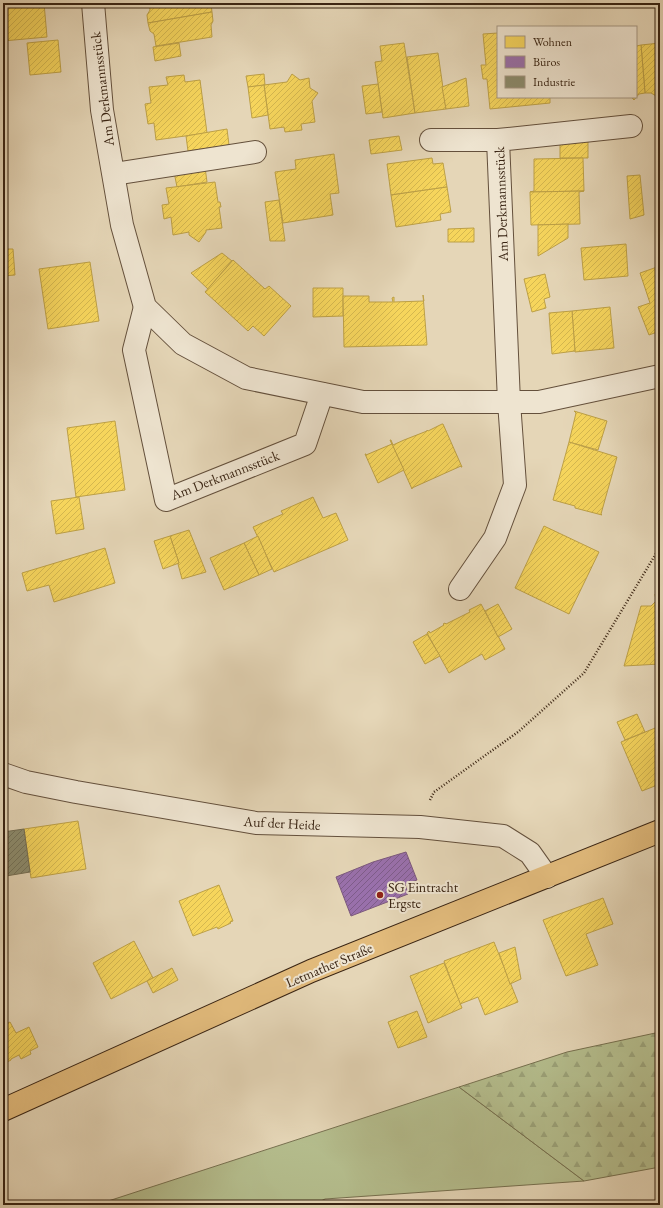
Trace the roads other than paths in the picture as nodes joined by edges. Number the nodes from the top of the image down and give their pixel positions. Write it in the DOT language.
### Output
graph roads {
  1 [pos="93,3"];
  2 [pos="631,126"];
  3 [pos="431,140"];
  4 [pos="498,140"];
  5 [pos="255,152"];
  6 [pos="114,174"];
  7 [pos="145,307"];
  8 [pos="660,376"];
  9 [pos="322,394"];
  10 [pos="509,402"];
  11 [pos="460,590"];
  12 [pos="3,774"];
  13 [pos="26,782"];
  14 [pos="3,786"];
  15 [pos="660,831"];
  16 [pos="547,877"];
  17 [pos="3,1110"];
  1 -- 6 [label="street, Am Derkmannsstück"];
  2 -- 4 [label="street, Am Derkmannsstück"];
  3 -- 4 [label="street"];
  4 -- 10 [label="street, Am Derkmannsstück"];
  5 -- 6 [label="street"];
  6 -- 7 [label="street, Am Derkmannsstück"];
  7 -- 9 [label="street"];
  7 -- 9 [label="street, Am Derkmannsstück"];
  8 -- 10 [label="street"];
  9 -- 10 [label="street"];
  10 -- 11 [label="street, Am Derkmannsstück"];
  12 -- 13 [label="street, Auf der Heide"];
  13 -- 14 [label="street"];
  13 -- 16 [label="street, Auf der Heide"];
  15 -- 16 [label="main road, Letmather Straße"];
  16 -- 17 [label="main road, Letmather Straße"];
}
